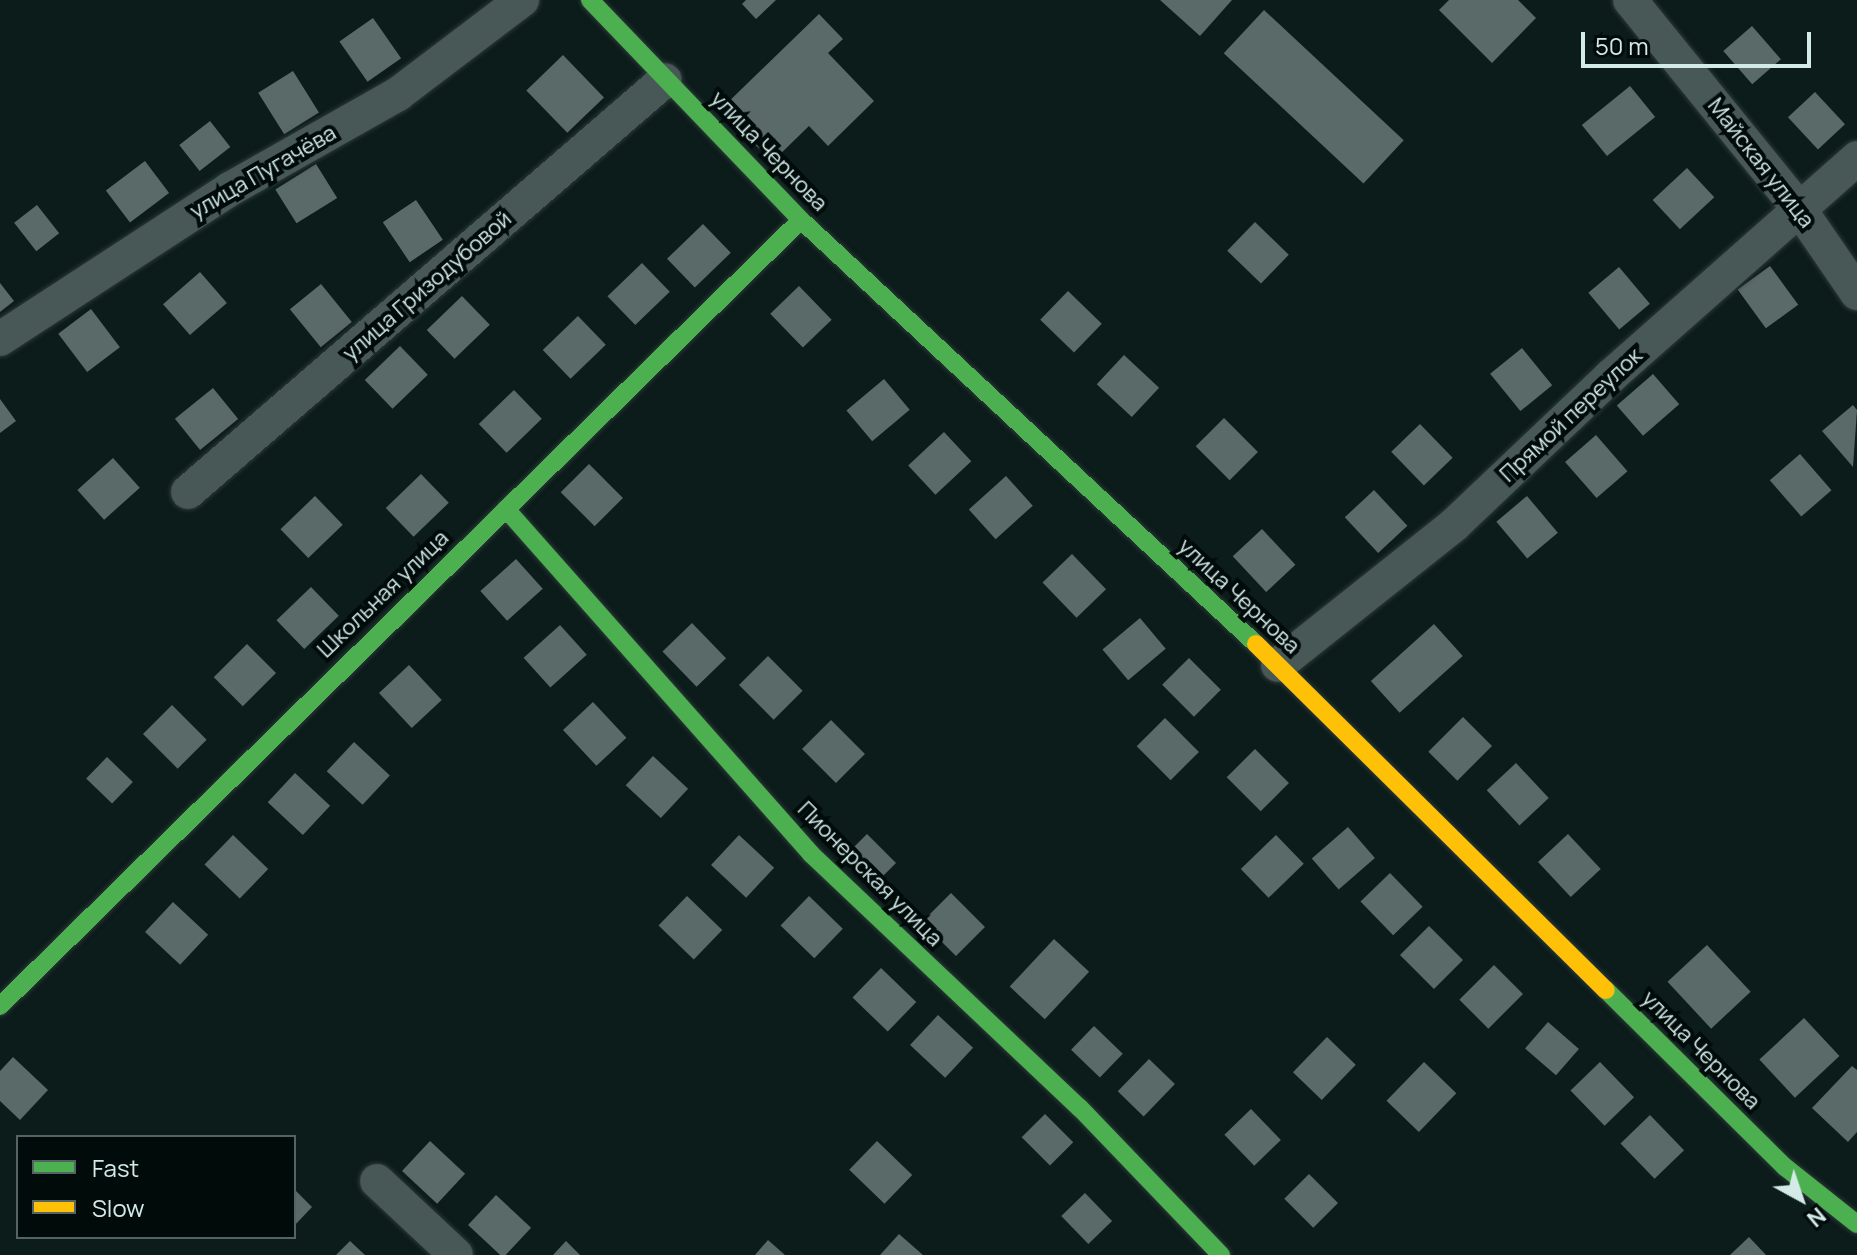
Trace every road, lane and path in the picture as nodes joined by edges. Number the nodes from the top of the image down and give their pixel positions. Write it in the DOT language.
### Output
graph roads {
  1 [pos="522,0"];
  2 [pos="590,0"];
  3 [pos="1630,0"];
  4 [pos="665,80"];
  5 [pos="1857,158"];
  6 [pos="1800,210"];
  7 [pos="801,220"];
  8 [pos="1857,293"];
  9 [pos="0,339"];
  10 [pos="188,492"];
  11 [pos="506,509"];
  12 [pos="1278,665"];
  13 [pos="0,1006"];
  14 [pos="377,1181"];
  15 [pos="1857,1224"];
  16 [pos="456,1255"];
  17 [pos="1221,1255"];
  1 -- 9 [label="street, улица Пугачёва"];
  2 -- 4 [label="street, улица Чернова"];
  3 -- 6 [label="street, Майская улица"];
  4 -- 7 [label="street, улица Чернова"];
  4 -- 10 [label="street, улица Гризодубовой"];
  5 -- 6 [label="street, Прямой переулок"];
  6 -- 8 [label="street, Майская улица"];
  6 -- 12 [label="street, Прямой переулок"];
  7 -- 11 [label="street, Школьная улица"];
  7 -- 12 [label="street, улица Чернова"];
  11 -- 13 [label="street, Школьная улица"];
  11 -- 17 [label="street, Пионерская улица"];
  12 -- 15 [label="street, улица Чернова"];
  14 -- 16 [label="street"];
}
